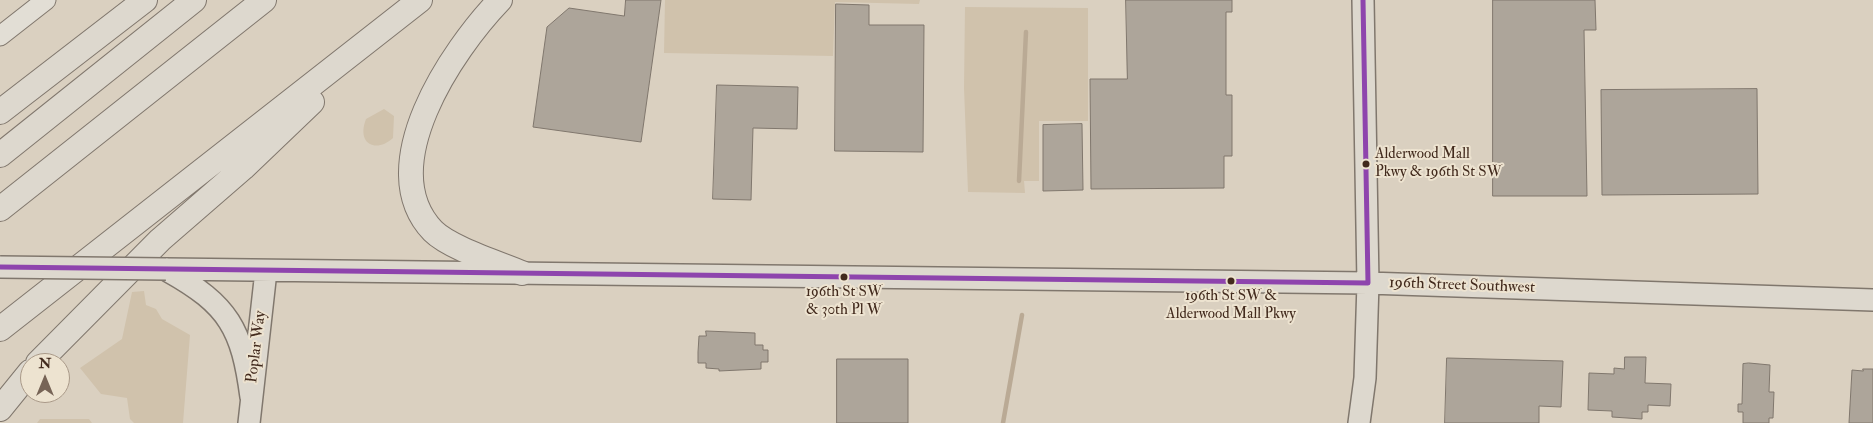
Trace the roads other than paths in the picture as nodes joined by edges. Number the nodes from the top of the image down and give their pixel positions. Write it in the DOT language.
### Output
graph roads {
  1 [pos="46,0"];
  2 [pos="145,0"];
  3 [pos="194,0"];
  4 [pos="264,0"];
  5 [pos="500,0"];
  6 [pos="1363,0"];
  7 [pos="417,2"];
  8 [pos="0,36"];
  9 [pos="0,112"];
  10 [pos="0,155"];
  11 [pos="0,209"];
  12 [pos="0,266"];
  13 [pos="166,269"];
  14 [pos="266,271"];
  15 [pos="522,274"];
  16 [pos="1368,283"];
  17 [pos="1873,300"];
  18 [pos="0,329"];
  19 [pos="48,353"];
  20 [pos="20,384"];
  21 [pos="251,397"];
  22 [pos="0,409"];
  23 [pos="249,423"];
  24 [pos="1359,423"];
  1 -- 8 [label="main road"];
  2 -- 9 [label="highway"];
  3 -- 10 [label="highway"];
  4 -- 11 [label="highway"];
  5 -- 15 [label="highway"];
  6 -- 16 [label="main road"];
  7 -- 18 [label="highway"];
  7 -- 19 [label="highway"];
  12 -- 13 [label="main road, 196th Street Southwest, bridge"];
  13 -- 14 [label="main road, 196th Street Southwest"];
  13 -- 21 [label="main road"];
  14 -- 15 [label="main road, 196th Street Southwest"];
  14 -- 21 [label="main road, Poplar Way"];
  15 -- 16 [label="main road, 196th Street Southwest"];
  16 -- 17 [label="main road, 196th Street Southwest"];
  16 -- 24 [label="main road"];
  20 -- 22 [label="highway"];
  21 -- 23 [label="main road, Poplar Way"];
}
